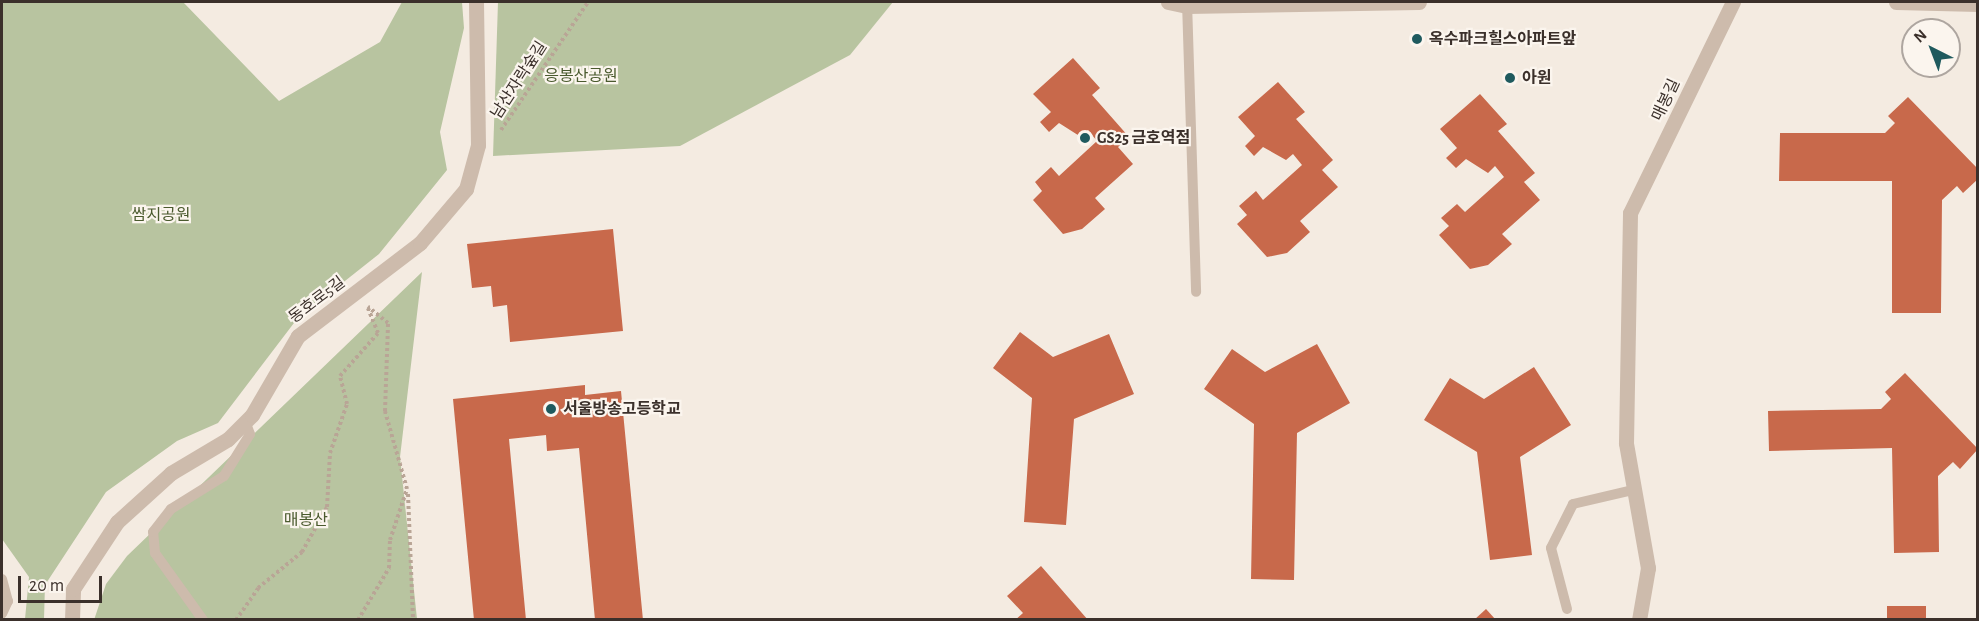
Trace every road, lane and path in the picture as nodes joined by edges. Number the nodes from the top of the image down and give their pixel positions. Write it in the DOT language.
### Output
graph roads {
  1 [pos="476,2"];
  2 [pos="588,2"];
  3 [pos="1168,2"];
  4 [pos="1419,2"];
  5 [pos="1733,2"];
  6 [pos="1896,2"];
  7 [pos="1187,4"];
  8 [pos="1977,4"];
  9 [pos="498,135"];
  10 [pos="380,276"];
  11 [pos="1196,292"];
  12 [pos="367,306"];
  13 [pos="245,421"];
  14 [pos="407,489"];
  15 [pos="1633,490"];
  16 [pos="2,579"];
  17 [pos="1567,609"];
  18 [pos="2,614"];
  19 [pos="72,620"];
  20 [pos="203,620"];
  21 [pos="236,620"];
  22 [pos="358,620"];
  23 [pos="414,620"];
  24 [pos="1639,620"];
  1 -- 10 [label="street, 동호로5길"];
  2 -- 9 [label="path, 남산자락숲길"];
  3 -- 7 [label="street"];
  4 -- 7 [label="street"];
  5 -- 15 [label="street, 매봉길"];
  6 -- 8 [label="street"];
  7 -- 11 [label="lane"];
  10 -- 12 [label="path"];
  10 -- 13 [label="street, 동호로5길"];
  12 -- 14 [label="path"];
  12 -- 21 [label="path"];
  13 -- 19 [label="street, 동호로5길"];
  13 -- 20 [label="lane"];
  14 -- 22 [label="path"];
  14 -- 23 [label="path"];
  15 -- 17 [label="lane"];
  15 -- 24 [label="street"];
  16 -- 18 [label="lane"];
}
